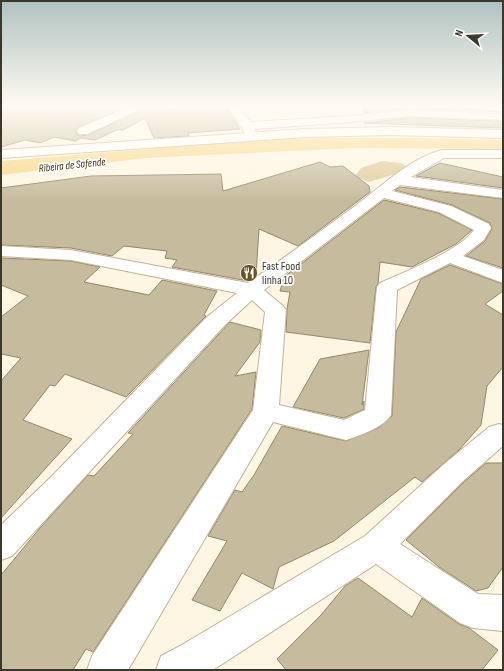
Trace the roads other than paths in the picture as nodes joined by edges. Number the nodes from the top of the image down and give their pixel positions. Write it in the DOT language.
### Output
graph roads {
  1 [pos="170,138"];
  2 [pos="1,154"];
  3 [pos="503,154"];
  4 [pos="389,186"];
  5 [pos="503,194"];
  6 [pos="1,251"];
  7 [pos="450,257"];
  8 [pos="503,277"];
  9 [pos="252,290"];
  10 [pos="266,411"];
  11 [pos="499,434"];
  12 [pos="1,546"];
  13 [pos="376,546"];
  14 [pos="503,612"];
  15 [pos="106,670"];
  16 [pos="176,670"];
  1 -- 2 [label="street"];
  3 -- 4 [label="street"];
  4 -- 5 [label="street"];
  4 -- 7 [label="street"];
  4 -- 9 [label="street"];
  6 -- 9 [label="street"];
  7 -- 8 [label="street"];
  7 -- 10 [label="street"];
  9 -- 10 [label="street"];
  9 -- 12 [label="street"];
  10 -- 15 [label="street"];
  11 -- 13 [label="street"];
  13 -- 14 [label="street"];
  13 -- 16 [label="street"];
}
